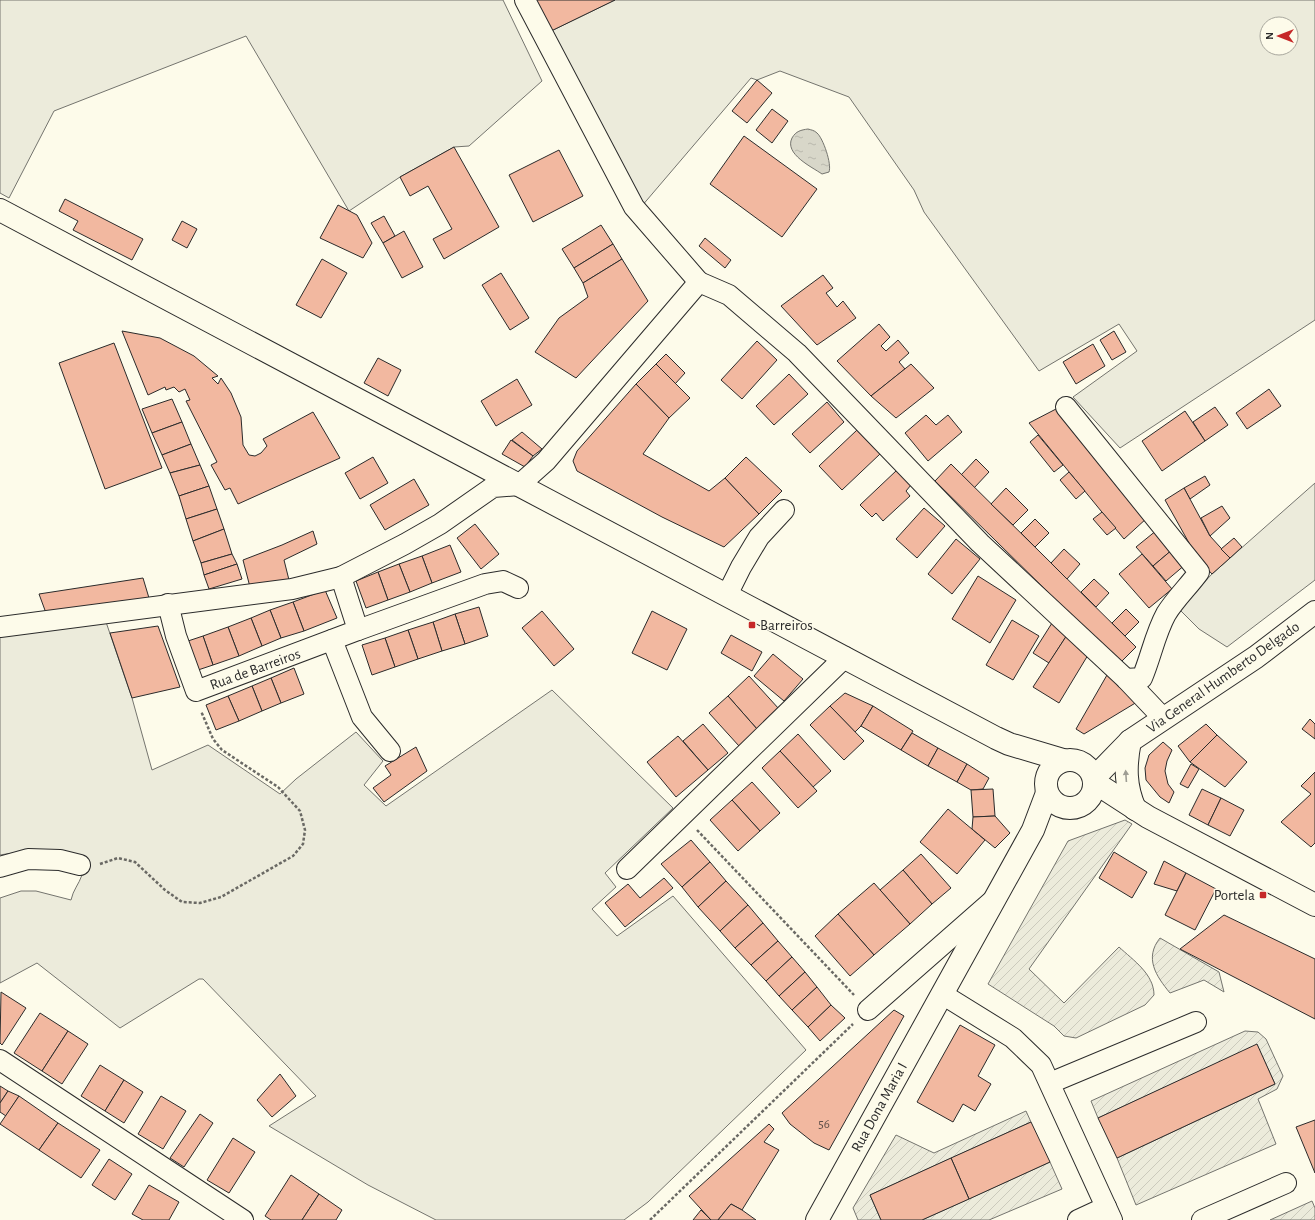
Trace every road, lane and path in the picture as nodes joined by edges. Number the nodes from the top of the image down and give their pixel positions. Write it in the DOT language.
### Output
graph roads {
  1 [pos="525,0"];
  2 [pos="0,210"];
  3 [pos="698,282"];
  4 [pos="1066,407"];
  5 [pos="519,485"];
  6 [pos="784,510"];
  7 [pos="341,577"];
  8 [pos="518,588"];
  9 [pos="727,595"];
  10 [pos="168,604"];
  11 [pos="1315,612"];
  12 [pos="0,627"];
  13 [pos="358,630"];
  14 [pos="332,640"];
  15 [pos="845,657"];
  16 [pos="1126,679"];
  17 [pos="196,692"];
  18 [pos="1163,718"];
  19 [pos="1130,741"];
  20 [pos="1009,744"];
  21 [pos="390,751"];
  22 [pos="1071,761"];
  23 [pos="1094,780"];
  24 [pos="1046,789"];
  25 [pos="1079,805"];
  26 [pos="1135,809"];
  27 [pos="683,815"];
  28 [pos="1033,830"];
  29 [pos="88,865"];
  30 [pos="0,867"];
  31 [pos="627,869"];
  32 [pos="994,900"];
  33 [pos="1315,905"];
  34 [pos="942,994"];
  35 [pos="868,1010"];
  36 [pos="1196,1022"];
  37 [pos="0,1060"];
  38 [pos="1050,1083"];
  39 [pos="1286,1183"];
  40 [pos="1109,1214"];
  41 [pos="243,1220"];
  42 [pos="650,1220"];
  43 [pos="816,1220"];
  44 [pos="1078,1220"];
  45 [pos="1202,1220"];
  1 -- 3 [label="street"];
  2 -- 5 [label="main road"];
  3 -- 5 [label="street"];
  3 -- 16 [label="street"];
  4 -- 16 [label="street"];
  5 -- 7 [label="street"];
  5 -- 9 [label="main road"];
  6 -- 9 [label="street"];
  7 -- 10 [label="street"];
  7 -- 13 [label="street"];
  8 -- 13 [label="street, Rua de Barreiros"];
  9 -- 15 [label="main road"];
  10 -- 12 [label="street"];
  10 -- 17 [label="street, Rua de Barreiros"];
  11 -- 18 [label="main road, Via General Humberto Delgado"];
  13 -- 14 [label="street, Rua de Barreiros"];
  14 -- 17 [label="street, Rua de Barreiros"];
  14 -- 21 [label="street"];
  15 -- 20 [label="main road"];
  15 -- 27 [label="street"];
  16 -- 18 [label="street"];
  17 -- 29 [label="path"];
  18 -- 19 [label="main road, Via General Humberto Delgado"];
  19 -- 22 [label="main road, Via General Humberto Delgado"];
  19 -- 23 [label="main road, Via General Humberto Delgado"];
  26 -- 19 [label="main road, one-way"];
  20 -- 22 [label="main road"];
  20 -- 24 [label="main road"];
  22 -- 23 [label="main road"];
  22 -- 24 [label="main road"];
  23 -- 25 [label="main road"];
  23 -- 26 [label="main road"];
  24 -- 25 [label="main road"];
  24 -- 28 [label="main road, Rua Dona Maria I"];
  25 -- 26 [label="main road"];
  25 -- 28 [label="main road"];
  26 -- 33 [label="main road"];
  27 -- 31 [label="street"];
  27 -- 35 [label="path"];
  28 -- 32 [label="main road, Rua Dona Maria I"];
  29 -- 30 [label="street"];
  32 -- 34 [label="main road, Rua Dona Maria I"];
  32 -- 35 [label="street"];
  34 -- 38 [label="street"];
  34 -- 43 [label="main road, Rua Dona Maria I"];
  35 -- 42 [label="path"];
  36 -- 38 [label="street"];
  37 -- 41 [label="street"];
  38 -- 40 [label="street"];
  39 -- 45 [label="street"];
  40 -- 44 [label="street"];
}
